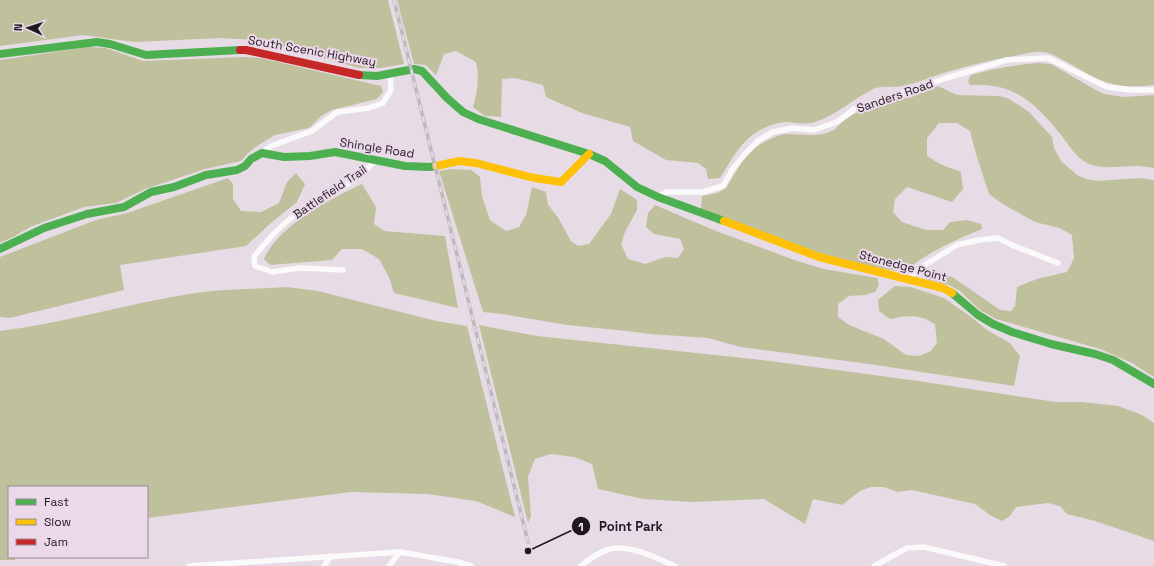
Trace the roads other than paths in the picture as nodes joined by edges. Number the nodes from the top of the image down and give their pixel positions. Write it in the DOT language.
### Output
graph roads {
  1 [pos="0,54"];
  2 [pos="390,74"];
  3 [pos="1154,90"];
  4 [pos="262,153"];
  5 [pos="589,154"];
  6 [pos="375,161"];
  7 [pos="658,197"];
  8 [pos="0,249"];
  9 [pos="1058,263"];
  10 [pos="342,270"];
  11 [pos="907,279"];
  12 [pos="1154,384"];
  13 [pos="400,552"];
  14 [pos="331,556"];
  15 [pos="264,561"];
  16 [pos="459,565"];
  17 [pos="189,566"];
  18 [pos="260,566"];
  19 [pos="324,566"];
  20 [pos="389,566"];
  21 [pos="471,566"];
  22 [pos="581,566"];
  23 [pos="675,566"];
  24 [pos="874,566"];
  25 [pos="1004,566"];
  1 -- 2 [label="main road, South Scenic Highway"];
  2 -- 4 [label="street"];
  2 -- 5 [label="main road, South Scenic Highway"];
  3 -- 7 [label="street, Sanders Road"];
  4 -- 6 [label="main road, Shingle Road"];
  4 -- 8 [label="main road"];
  5 -- 6 [label="main road, Shingle Road"];
  5 -- 7 [label="main road, South Scenic Highway"];
  6 -- 10 [label="street, Battlefield Trail"];
  7 -- 11 [label="main road, Stonedge Point"];
  9 -- 11 [label="street"];
  11 -- 12 [label="main road, Stonedge Point"];
  13 -- 14 [label="street"];
  13 -- 16 [label="street"];
  13 -- 20 [label="street"];
  14 -- 15 [label="street"];
  14 -- 19 [label="street"];
  15 -- 17 [label="street"];
  15 -- 18 [label="street"];
  16 -- 21 [label="street"];
  22 -- 23 [label="street"];
  24 -- 25 [label="street"];
}
